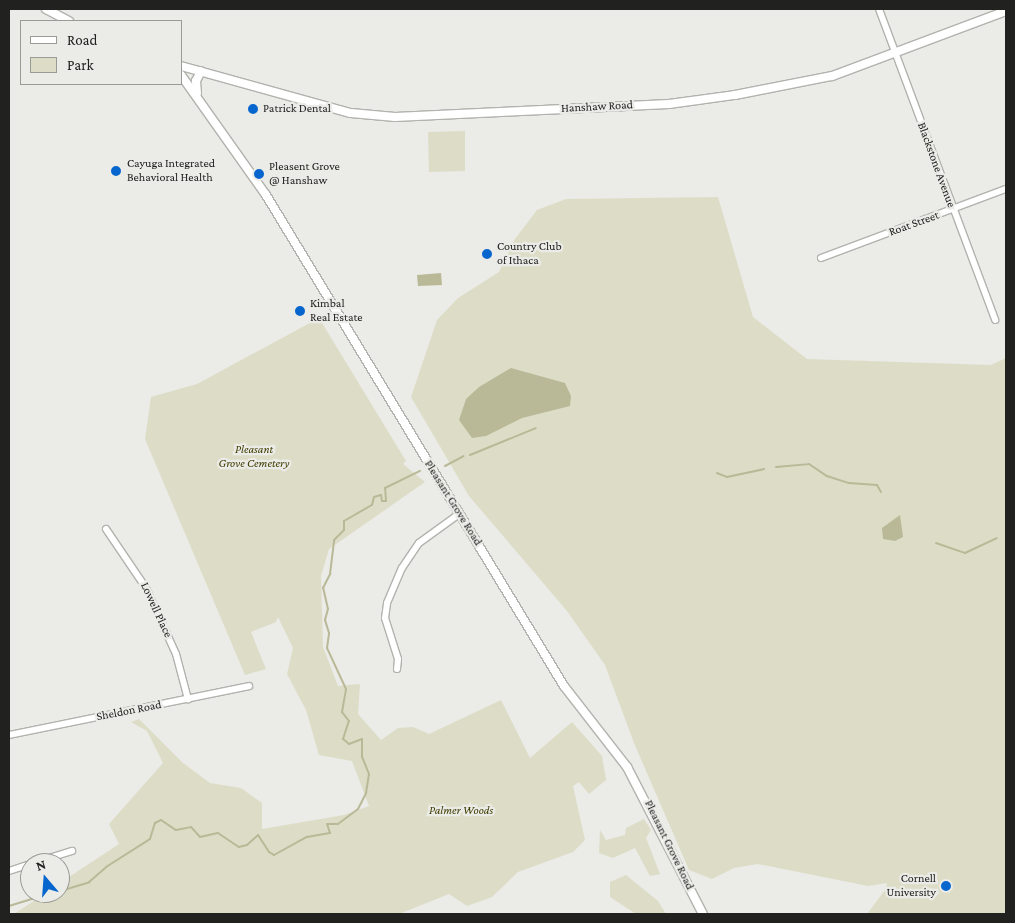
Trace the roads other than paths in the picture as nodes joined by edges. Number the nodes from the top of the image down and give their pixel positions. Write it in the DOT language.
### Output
graph roads {
  1 [pos="46,9"];
  2 [pos="879,9"];
  3 [pos="1006,11"];
  4 [pos="67,20"];
  5 [pos="895,54"];
  6 [pos="182,66"];
  7 [pos="201,71"];
  8 [pos="182,76"];
  9 [pos="197,95"];
  10 [pos="1006,189"];
  11 [pos="952,210"];
  12 [pos="821,258"];
  13 [pos="995,320"];
  14 [pos="459,514"];
  15 [pos="106,529"];
  16 [pos="397,669"];
  17 [pos="249,686"];
  18 [pos="188,699"];
  19 [pos="9,735"];
  20 [pos="72,851"];
  21 [pos="66,853"];
  22 [pos="703,914"];
  1 -- 4 [label="street"];
  2 -- 5 [label="street, Blackstone Avenue"];
  3 -- 5 [label="street, Hanshaw Road"];
  5 -- 7 [label="street, Hanshaw Road"];
  5 -- 11 [label="street, Blackstone Avenue"];
  6 -- 7 [label="street, Hanshaw Road"];
  7 -- 9 [label="street"];
  8 -- 9 [label="street, Pleasant Grove Road"];
  9 -- 14 [label="street, Pleasant Grove Road"];
  10 -- 11 [label="street, Roat Street"];
  11 -- 12 [label="street, Roat Street"];
  11 -- 13 [label="street, Blackstone Avenue"];
  14 -- 16 [label="street"];
  14 -- 22 [label="street, Pleasant Grove Road"];
  15 -- 18 [label="street, Lowell Place"];
  17 -- 18 [label="street, Sheldon Road"];
  18 -- 19 [label="street, Sheldon Road"];
  20 -- 21 [label="street"];
}
